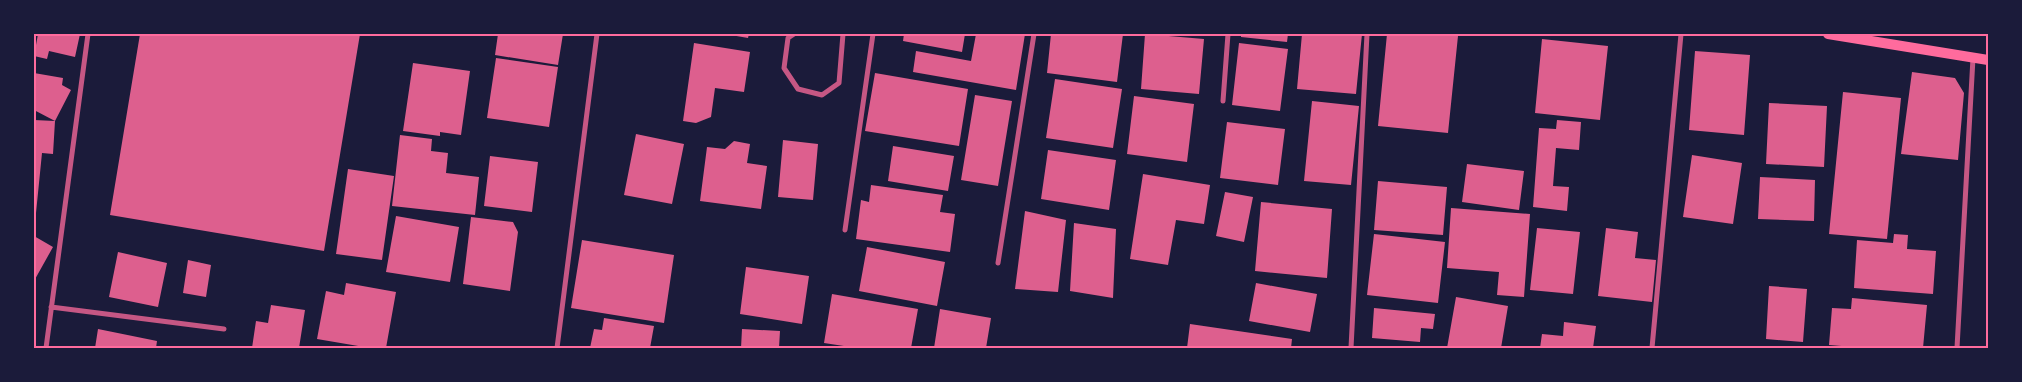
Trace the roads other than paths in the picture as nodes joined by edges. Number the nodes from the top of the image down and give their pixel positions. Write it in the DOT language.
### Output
graph roads {
  1 [pos="88,34"];
  2 [pos="597,34"];
  3 [pos="794,34"];
  4 [pos="843,34"];
  5 [pos="873,34"];
  6 [pos="1034,34"];
  7 [pos="1228,34"];
  8 [pos="1367,34"];
  9 [pos="1681,34"];
  10 [pos="1828,34"];
  11 [pos="1859,36"];
  12 [pos="1973,58"];
  13 [pos="1988,60"];
  14 [pos="1222,101"];
  15 [pos="845,230"];
  16 [pos="998,263"];
  17 [pos="51,307"];
  18 [pos="224,329"];
  19 [pos="46,348"];
  20 [pos="557,348"];
  21 [pos="1351,348"];
  22 [pos="1652,348"];
  23 [pos="1957,348"];
  1 -- 17 [label="street"];
  2 -- 20 [label="street"];
  3 -- 4 [label="street"];
  5 -- 15 [label="street"];
  6 -- 16 [label="street"];
  7 -- 14 [label="street"];
  8 -- 21 [label="street"];
  9 -- 22 [label="street"];
  10 -- 11 [label="main road"];
  11 -- 12 [label="main road"];
  12 -- 13 [label="main road"];
  12 -- 23 [label="street"];
  17 -- 18 [label="street"];
  17 -- 19 [label="street"];
}
